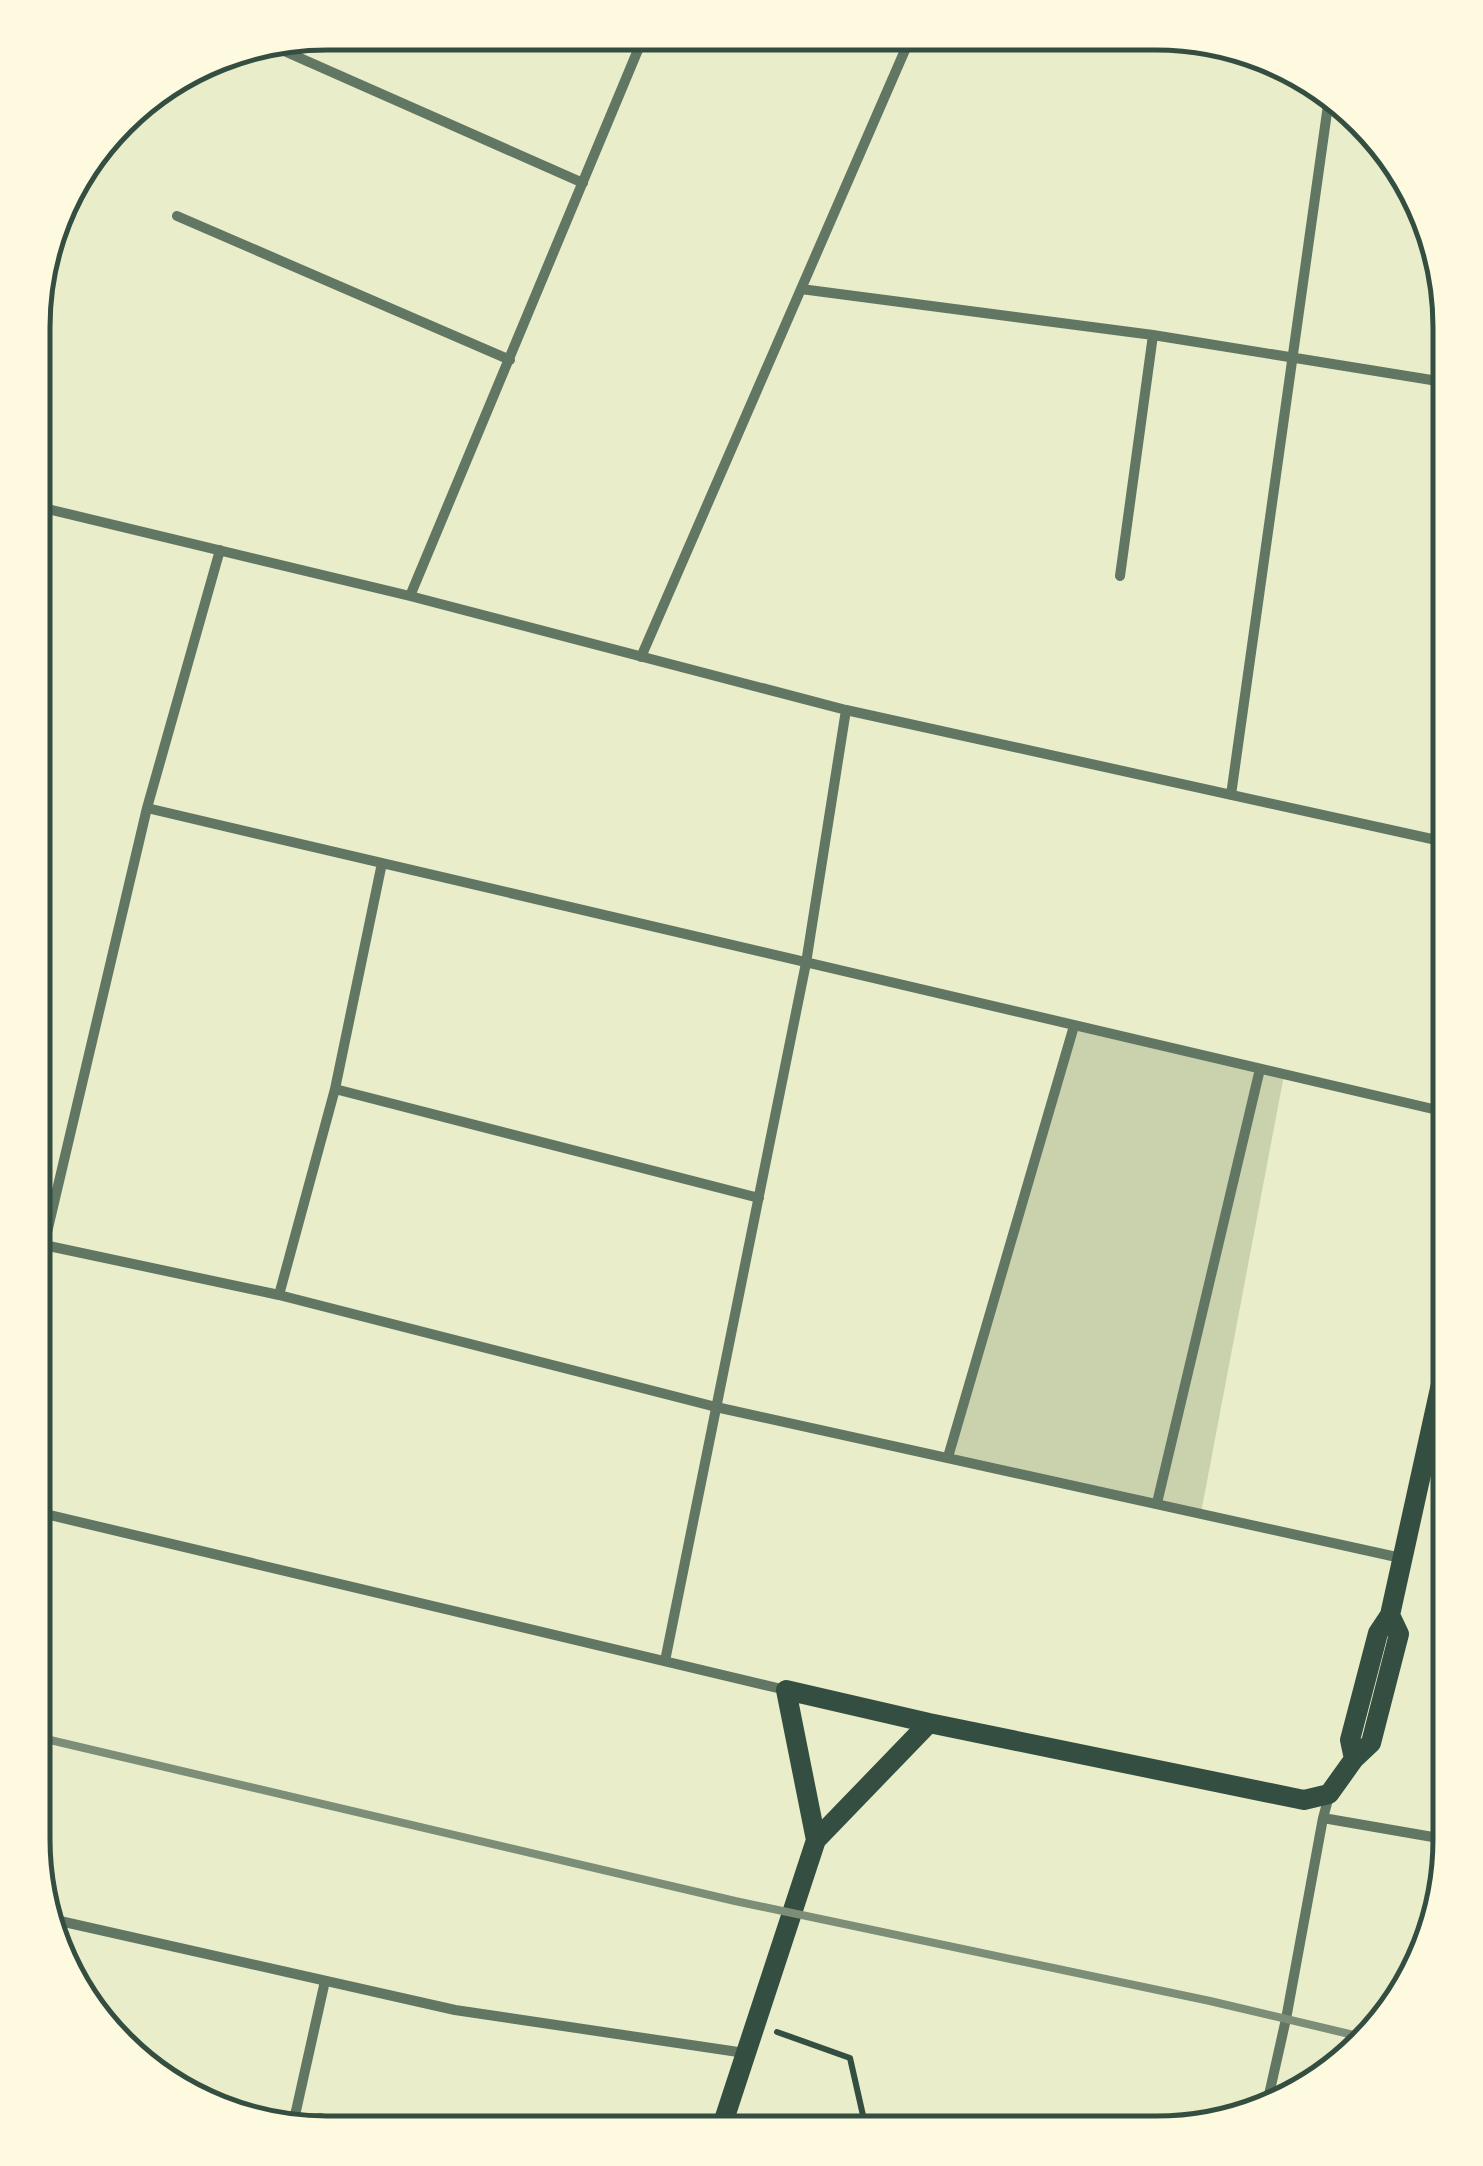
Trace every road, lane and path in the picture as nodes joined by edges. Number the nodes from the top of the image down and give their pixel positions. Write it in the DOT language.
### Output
graph roads {
  1 [pos="638,50"];
  2 [pos="905,50"];
  3 [pos="289,52"];
  4 [pos="1327,109"];
  5 [pos="583,183"];
  6 [pos="176,216"];
  7 [pos="801,288"];
  8 [pos="1153,335"];
  9 [pos="1292,357"];
  10 [pos="510,360"];
  11 [pos="1433,380"];
  12 [pos="50,510"];
  13 [pos="220,550"];
  14 [pos="1120,576"];
  15 [pos="410,596"];
  16 [pos="640,656"];
  17 [pos="846,710"];
  18 [pos="1231,795"];
  19 [pos="146,808"];
  20 [pos="1433,839"];
  21 [pos="382,863"];
  22 [pos="806,963"];
  23 [pos="1074,1026"];
  24 [pos="1260,1069"];
  25 [pos="335,1089"];
  26 [pos="1432,1109"];
  27 [pos="759,1198"];
  28 [pos="50,1219"];
  29 [pos="50,1246"];
  30 [pos="279,1295"];
  31 [pos="716,1407"];
  32 [pos="1432,1421"];
  33 [pos="948,1458"];
  34 [pos="1157,1503"];
  35 [pos="50,1516"];
  36 [pos="1401,1558"];
  37 [pos="665,1661"];
  38 [pos="786,1690"];
  39 [pos="930,1723"];
  40 [pos="1329,1794"];
  41 [pos="1323,1818"];
  42 [pos="1432,1837"];
  43 [pos="816,1840"];
  44 [pos="63,1922"];
  45 [pos="325,1981"];
  46 [pos="756,2024"];
  47 [pos="746,2054"];
  48 [pos="1270,2091"];
  49 [pos="295,2114"];
  50 [pos="725,2116"];
  51 [pos="863,2116"];
  1 -- 5 [label="street"];
  2 -- 7 [label="street"];
  3 -- 5 [label="street"];
  4 -- 9 [label="street"];
  5 -- 10 [label="street"];
  6 -- 10 [label="street"];
  7 -- 8 [label="street"];
  7 -- 16 [label="street"];
  8 -- 9 [label="street"];
  8 -- 14 [label="street"];
  9 -- 11 [label="street"];
  9 -- 18 [label="street"];
  10 -- 15 [label="street"];
  12 -- 13 [label="street"];
  13 -- 15 [label="street"];
  13 -- 19 [label="street"];
  15 -- 16 [label="street"];
  16 -- 17 [label="street"];
  17 -- 18 [label="street"];
  17 -- 22 [label="street"];
  18 -- 20 [label="street"];
  19 -- 21 [label="street"];
  19 -- 28 [label="street"];
  21 -- 22 [label="street"];
  21 -- 25 [label="street"];
  22 -- 23 [label="street"];
  22 -- 27 [label="street"];
  23 -- 24 [label="street"];
  23 -- 33 [label="street"];
  24 -- 26 [label="street"];
  24 -- 34 [label="street"];
  25 -- 27 [label="street"];
  25 -- 30 [label="street"];
  27 -- 31 [label="street"];
  29 -- 30 [label="street"];
  30 -- 31 [label="street"];
  31 -- 33 [label="street"];
  31 -- 37 [label="street"];
  32 -- 36 [label="main road"];
  33 -- 34 [label="street"];
  34 -- 36 [label="street"];
  35 -- 37 [label="street"];
  36 -- 40 [label="main road"];
  37 -- 38 [label="street"];
  38 -- 39 [label="main road"];
  38 -- 43 [label="main road"];
  39 -- 40 [label="main road"];
  39 -- 43 [label="main road"];
  40 -- 41 [label="street"];
  41 -- 42 [label="street"];
  41 -- 48 [label="street"];
  43 -- 46 [label="main road"];
  44 -- 45 [label="street"];
  45 -- 47 [label="street"];
  45 -- 49 [label="street"];
  46 -- 47 [label="main road"];
  46 -- 51 [label="path"];
  47 -- 50 [label="main road"];
}
